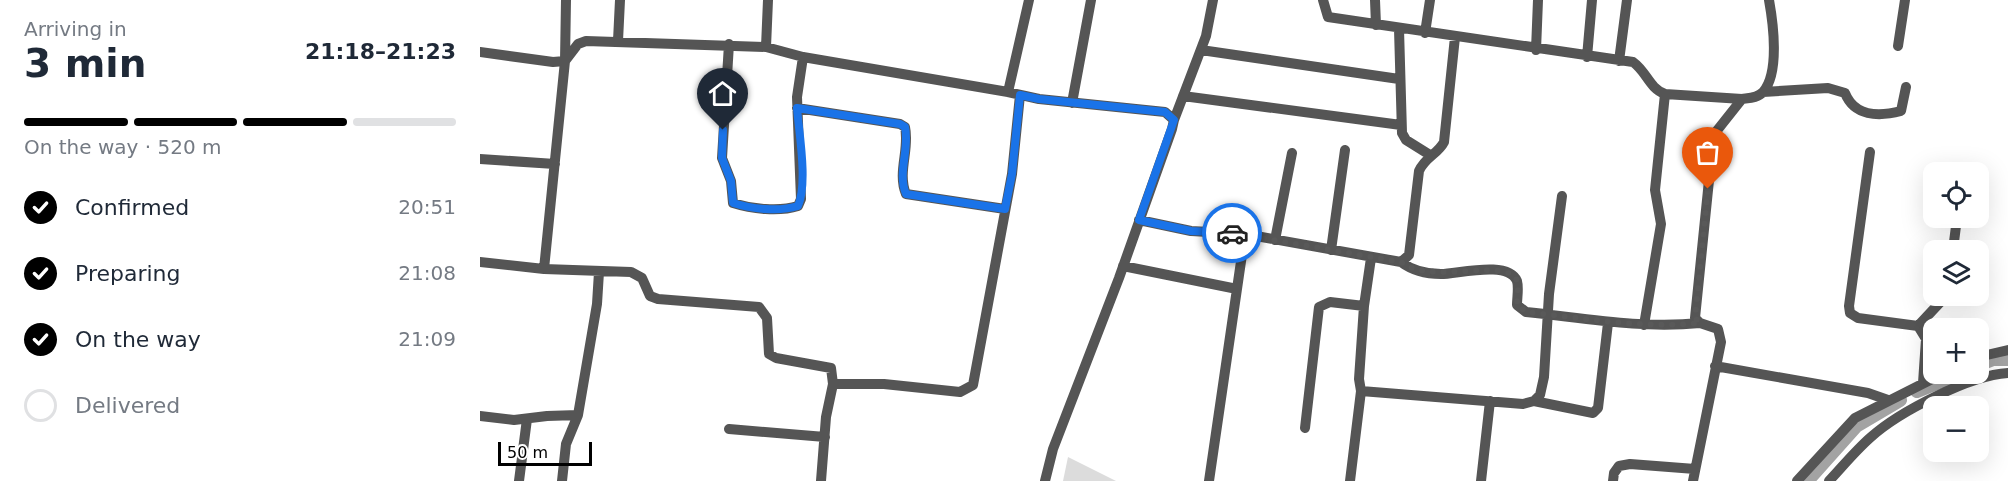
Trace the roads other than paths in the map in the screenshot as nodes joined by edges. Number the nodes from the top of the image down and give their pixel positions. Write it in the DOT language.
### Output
graph roads {
  1 [pos="566,0"];
  2 [pos="620,0"];
  3 [pos="768,0"];
  4 [pos="1029,0"];
  5 [pos="1091,0"];
  6 [pos="1213,0"];
  7 [pos="1323,0"];
  8 [pos="1375,0"];
  9 [pos="1430,0"];
  10 [pos="1538,0"];
  11 [pos="1592,0"];
  12 [pos="1627,0"];
  13 [pos="1769,0"];
  14 [pos="1905,0"];
  15 [pos="1376,25"];
  16 [pos="1399,29"];
  17 [pos="1425,33"];
  18 [pos="1455,38"];
  19 [pos="618,41"];
  20 [pos="729,44"];
  21 [pos="1898,46"];
  22 [pos="766,47"];
  23 [pos="1201,50"];
  24 [pos="1536,50"];
  25 [pos="480,52"];
  26 [pos="802,57"];
  27 [pos="1587,57"];
  28 [pos="565,61"];
  29 [pos="1619,61"];
  30 [pos="1399,79"];
  31 [pos="1906,87"];
  32 [pos="1008,92"];
  33 [pos="1763,92"];
  34 [pos="1665,94"];
  35 [pos="1020,95"];
  36 [pos="1183,96"];
  37 [pos="1742,99"];
  38 [pos="1072,103"];
  39 [pos="797,108"];
  40 [pos="1174,120"];
  41 [pos="1401,125"];
  42 [pos="1345,150"];
  43 [pos="1870,152"];
  44 [pos="1292,153"];
  45 [pos="1430,155"];
  46 [pos="480,159"];
  47 [pos="555,164"];
  48 [pos="1562,196"];
  49 [pos="1005,209"];
  50 [pos="1139,220"];
  51 [pos="1245,234"];
  52 [pos="1275,240"];
  53 [pos="1331,250"];
  54 [pos="1371,258"];
  55 [pos="480,262"];
  56 [pos="1401,262"];
  57 [pos="1123,266"];
  58 [pos="544,269"];
  59 [pos="599,272"];
  60 [pos="1237,288"];
  61 [pos="1364,306"];
  62 [pos="1937,306"];
  63 [pos="1547,314"];
  64 [pos="1608,323"];
  65 [pos="1700,323"];
  66 [pos="1644,324"];
  67 [pos="1918,326"];
  68 [pos="1923,334"];
  69 [pos="2008,350"];
  70 [pos="1989,354"];
  71 [pos="1715,366"];
  72 [pos="2008,373"];
  73 [pos="1923,383"];
  74 [pos="833,384"];
  75 [pos="1361,391"];
  76 [pos="1490,400"];
  77 [pos="1888,400"];
  78 [pos="1534,401"];
  79 [pos="578,415"];
  80 [pos="480,416"];
  81 [pos="527,419"];
  82 [pos="1305,428"];
  83 [pos="729,429"];
  84 [pos="825,437"];
  85 [pos="1695,469"];
  86 [pos="519,481"];
  87 [pos="562,481"];
  88 [pos="821,481"];
  89 [pos="1045,481"];
  90 [pos="1209,481"];
  91 [pos="1350,481"];
  92 [pos="1481,481"];
  93 [pos="1613,481"];
  94 [pos="1693,481"];
  95 [pos="1797,481"];
  96 [pos="1830,481"];
  1 -- 28 [label="street"];
  2 -- 19 [label="street"];
  3 -- 22 [label="street"];
  4 -- 32 [label="street"];
  5 -- 38 [label="street"];
  6 -- 23 [label="street"];
  7 -- 15 [label="street"];
  8 -- 15 [label="street"];
  9 -- 17 [label="street"];
  10 -- 24 [label="street"];
  11 -- 27 [label="street"];
  12 -- 29 [label="street"];
  13 -- 33 [label="street"];
  14 -- 21 [label="street"];
  15 -- 16 [label="street"];
  16 -- 17 [label="street"];
  16 -- 30 [label="street"];
  17 -- 18 [label="street"];
  18 -- 24 [label="street"];
  18 -- 45 [label="street"];
  19 -- 20 [label="street"];
  19 -- 28 [label="street"];
  20 -- 22 [label="street"];
  20 -- 39 [label="street"];
  22 -- 26 [label="street"];
  23 -- 30 [label="street"];
  23 -- 36 [label="street"];
  24 -- 27 [label="street"];
  25 -- 28 [label="street"];
  26 -- 32 [label="street"];
  26 -- 39 [label="street"];
  27 -- 29 [label="street"];
  28 -- 47 [label="street"];
  29 -- 34 [label="street"];
  30 -- 41 [label="street"];
  31 -- 33 [label="street"];
  32 -- 35 [label="street"];
  33 -- 37 [label="street"];
  34 -- 37 [label="street"];
  34 -- 66 [label="street"];
  35 -- 38 [label="street"];
  35 -- 49 [label="street"];
  36 -- 40 [label="street"];
  36 -- 41 [label="street"];
  37 -- 65 [label="street"];
  38 -- 40 [label="street"];
  39 -- 49 [label="street"];
  40 -- 50 [label="street"];
  41 -- 45 [label="street"];
  42 -- 53 [label="street"];
  43 -- 67 [label="street"];
  44 -- 52 [label="street"];
  45 -- 56 [label="street"];
  46 -- 47 [label="street"];
  47 -- 58 [label="street"];
  48 -- 63 [label="street"];
  49 -- 74 [label="street"];
  50 -- 51 [label="street"];
  50 -- 57 [label="street"];
  51 -- 52 [label="street"];
  51 -- 60 [label="street"];
  52 -- 53 [label="street"];
  53 -- 54 [label="street"];
  54 -- 56 [label="street"];
  54 -- 61 [label="street"];
  55 -- 58 [label="street"];
  56 -- 63 [label="street"];
  57 -- 60 [label="street"];
  57 -- 89 [label="street"];
  58 -- 59 [label="street"];
  59 -- 74 [label="street"];
  59 -- 79 [label="street"];
  60 -- 90 [label="street"];
  61 -- 75 [label="street"];
  61 -- 82 [label="street"];
  62 -- 67 [label="street"];
  63 -- 64 [label="street"];
  63 -- 78 [label="street"];
  64 -- 66 [label="street"];
  64 -- 78 [label="street"];
  65 -- 66 [label="street"];
  65 -- 71 [label="street"];
  67 -- 68 [label="street"];
  69 -- 70 [label="street"];
  71 -- 77 [label="street"];
  71 -- 85 [label="street"];
  72 -- 96 [label="street"];
  73 -- 77 [label="street"];
  74 -- 84 [label="street"];
  75 -- 76 [label="street"];
  75 -- 91 [label="street"];
  76 -- 78 [label="street"];
  76 -- 92 [label="street"];
  77 -- 95 [label="street"];
  79 -- 81 [label="street"];
  79 -- 87 [label="street"];
  80 -- 81 [label="street"];
  81 -- 86 [label="street"];
  83 -- 84 [label="street"];
  84 -- 88 [label="street"];
  85 -- 93 [label="street"];
  85 -- 94 [label="street"];
}
